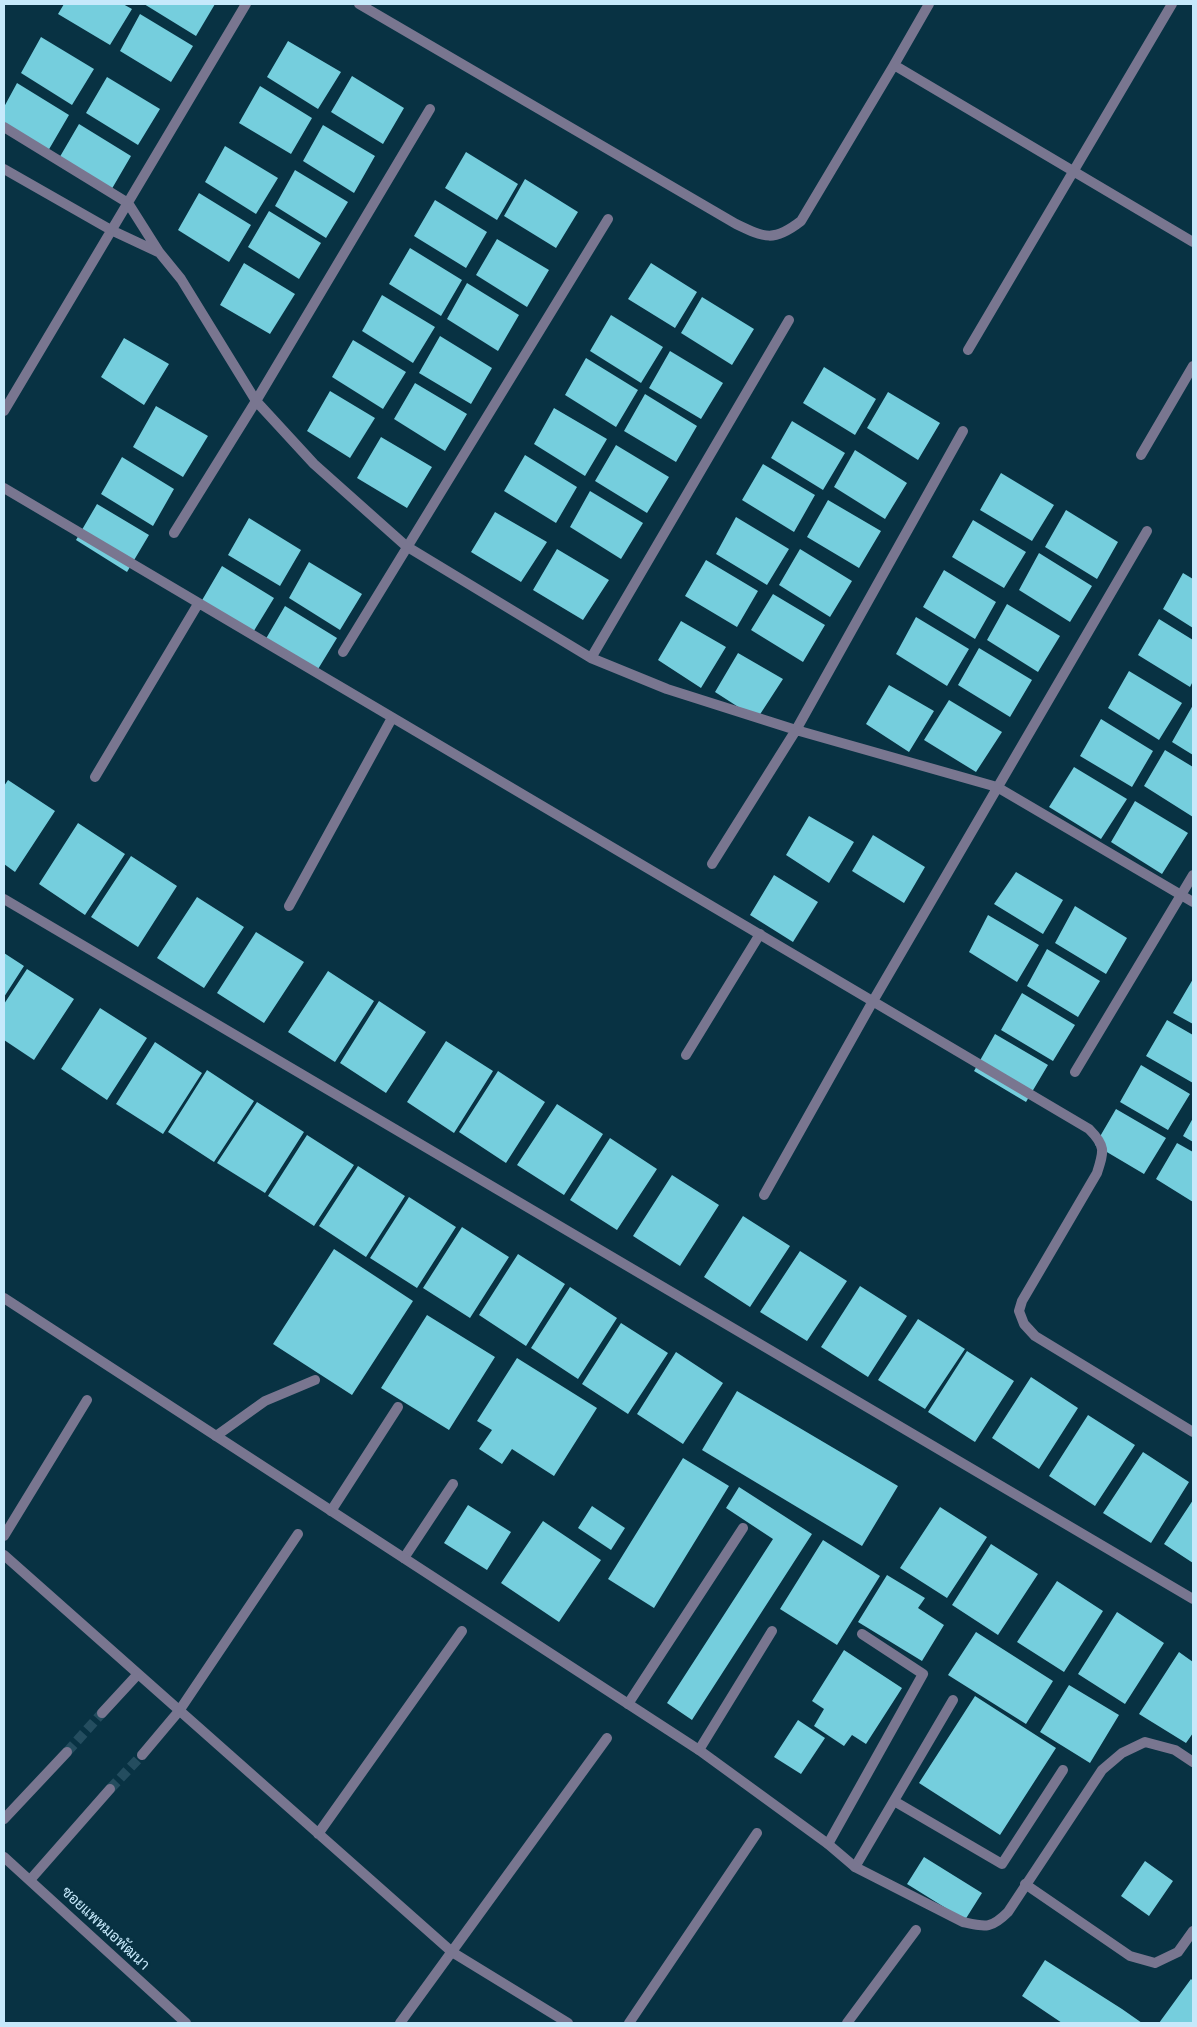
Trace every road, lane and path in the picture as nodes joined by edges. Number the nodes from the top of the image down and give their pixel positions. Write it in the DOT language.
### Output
graph roads {
  1 [pos="246,4"];
  2 [pos="359,4"];
  3 [pos="929,4"];
  4 [pos="1172,4"];
  5 [pos="894,65"];
  6 [pos="430,109"];
  7 [pos="4,127"];
  8 [pos="4,169"];
  9 [pos="1073,171"];
  10 [pos="128,203"];
  11 [pos="608,219"];
  12 [pos="111,230"];
  13 [pos="1193,242"];
  14 [pos="159,252"];
  15 [pos="789,320"];
  16 [pos="968,350"];
  17 [pos="1193,366"];
  18 [pos="256,402"];
  19 [pos="4,411"];
  20 [pos="963,431"];
  21 [pos="1141,455"];
  22 [pos="4,488"];
  23 [pos="1147,531"];
  24 [pos="174,533"];
  25 [pos="406,546"];
  26 [pos="198,604"];
  27 [pos="343,652"];
  28 [pos="591,658"];
  29 [pos="392,718"];
  30 [pos="796,730"];
  31 [pos="95,777"];
  32 [pos="998,787"];
  33 [pos="712,864"];
  34 [pos="1193,875"];
  35 [pos="1181,895"];
  36 [pos="4,899"];
  37 [pos="1193,902"];
  38 [pos="290,906"];
  39 [pos="760,934"];
  40 [pos="873,1001"];
  41 [pos="686,1056"];
  42 [pos="1075,1072"];
  43 [pos="764,1195"];
  44 [pos="4,1298"];
  45 [pos="315,1380"];
  46 [pos="88,1400"];
  47 [pos="398,1407"];
  48 [pos="1193,1432"];
  49 [pos="216,1436"];
  50 [pos="454,1484"];
  51 [pos="331,1511"];
  52 [pos="743,1528"];
  53 [pos="298,1534"];
  54 [pos="4,1536"];
  55 [pos="4,1555"];
  56 [pos="404,1558"];
  57 [pos="1193,1599"];
  58 [pos="462,1630"];
  59 [pos="772,1631"];
  60 [pos="862,1634"];
  61 [pos="138,1674"];
  62 [pos="953,1700"];
  63 [pos="628,1704"];
  64 [pos="179,1710"];
  65 [pos="102,1713"];
  66 [pos="607,1738"];
  67 [pos="699,1750"];
  68 [pos="67,1752"];
  69 [pos="142,1756"];
  70 [pos="1193,1762"];
  71 [pos="1063,1770"];
  72 [pos="110,1789"];
  73 [pos="894,1801"];
  74 [pos="4,1819"];
  75 [pos="757,1833"];
  76 [pos="318,1834"];
  77 [pos="828,1844"];
  78 [pos="4,1857"];
  79 [pos="855,1867"];
  80 [pos="30,1880"];
  81 [pos="1025,1884"];
  82 [pos="916,1930"];
  83 [pos="1193,1932"];
  84 [pos="452,1952"];
  85 [pos="186,2023"];
  86 [pos="400,2023"];
  87 [pos="568,2023"];
  88 [pos="629,2023"];
  89 [pos="848,2023"];
  1 -- 10 [label="street"];
  2 -- 5 [label="street"];
  3 -- 5 [label="street"];
  4 -- 9 [label="street"];
  5 -- 9 [label="street"];
  6 -- 18 [label="street"];
  7 -- 10 [label="street"];
  8 -- 12 [label="street"];
  9 -- 13 [label="street"];
  9 -- 16 [label="street"];
  10 -- 12 [label="street"];
  10 -- 14 [label="street"];
  11 -- 25 [label="street"];
  12 -- 14 [label="street"];
  12 -- 19 [label="street"];
  14 -- 18 [label="street"];
  15 -- 28 [label="street"];
  17 -- 21 [label="street"];
  18 -- 24 [label="street"];
  18 -- 25 [label="street"];
  20 -- 30 [label="street"];
  22 -- 26 [label="street"];
  23 -- 32 [label="street"];
  25 -- 27 [label="street"];
  25 -- 28 [label="street"];
  26 -- 29 [label="street"];
  26 -- 31 [label="street"];
  28 -- 30 [label="street"];
  29 -- 38 [label="street"];
  29 -- 39 [label="street"];
  30 -- 32 [label="street"];
  30 -- 33 [label="street"];
  32 -- 35 [label="street"];
  32 -- 40 [label="street"];
  34 -- 35 [label="street"];
  35 -- 37 [label="street"];
  35 -- 42 [label="street"];
  36 -- 57 [label="street"];
  39 -- 40 [label="street"];
  39 -- 41 [label="street"];
  40 -- 43 [label="street"];
  40 -- 48 [label="street"];
  44 -- 49 [label="street"];
  45 -- 49 [label="street"];
  46 -- 54 [label="street"];
  47 -- 51 [label="street"];
  49 -- 51 [label="street"];
  50 -- 56 [label="street"];
  51 -- 56 [label="street"];
  52 -- 63 [label="street"];
  53 -- 64 [label="street"];
  55 -- 61 [label="street"];
  56 -- 63 [label="street"];
  58 -- 76 [label="street"];
  59 -- 67 [label="street"];
  60 -- 77 [label="street"];
  61 -- 64 [label="street"];
  61 -- 65 [label="street"];
  62 -- 73 [label="street"];
  63 -- 67 [label="street"];
  64 -- 69 [label="street"];
  64 -- 76 [label="street"];
  66 -- 84 [label="street"];
  67 -- 77 [label="street"];
  68 -- 74 [label="street"];
  70 -- 81 [label="street"];
  71 -- 73 [label="street"];
  72 -- 80 [label="street"];
  73 -- 79 [label="street"];
  75 -- 88 [label="street"];
  76 -- 84 [label="street"];
  77 -- 79 [label="street"];
  78 -- 80 [label="street, ซอยแพหมอพัฒนา"];
  79 -- 81 [label="street"];
  80 -- 85 [label="street, ซอยแพหมอพัฒนา"];
  81 -- 83 [label="street"];
  82 -- 89 [label="street"];
  84 -- 86 [label="street"];
  84 -- 87 [label="street"];
}
